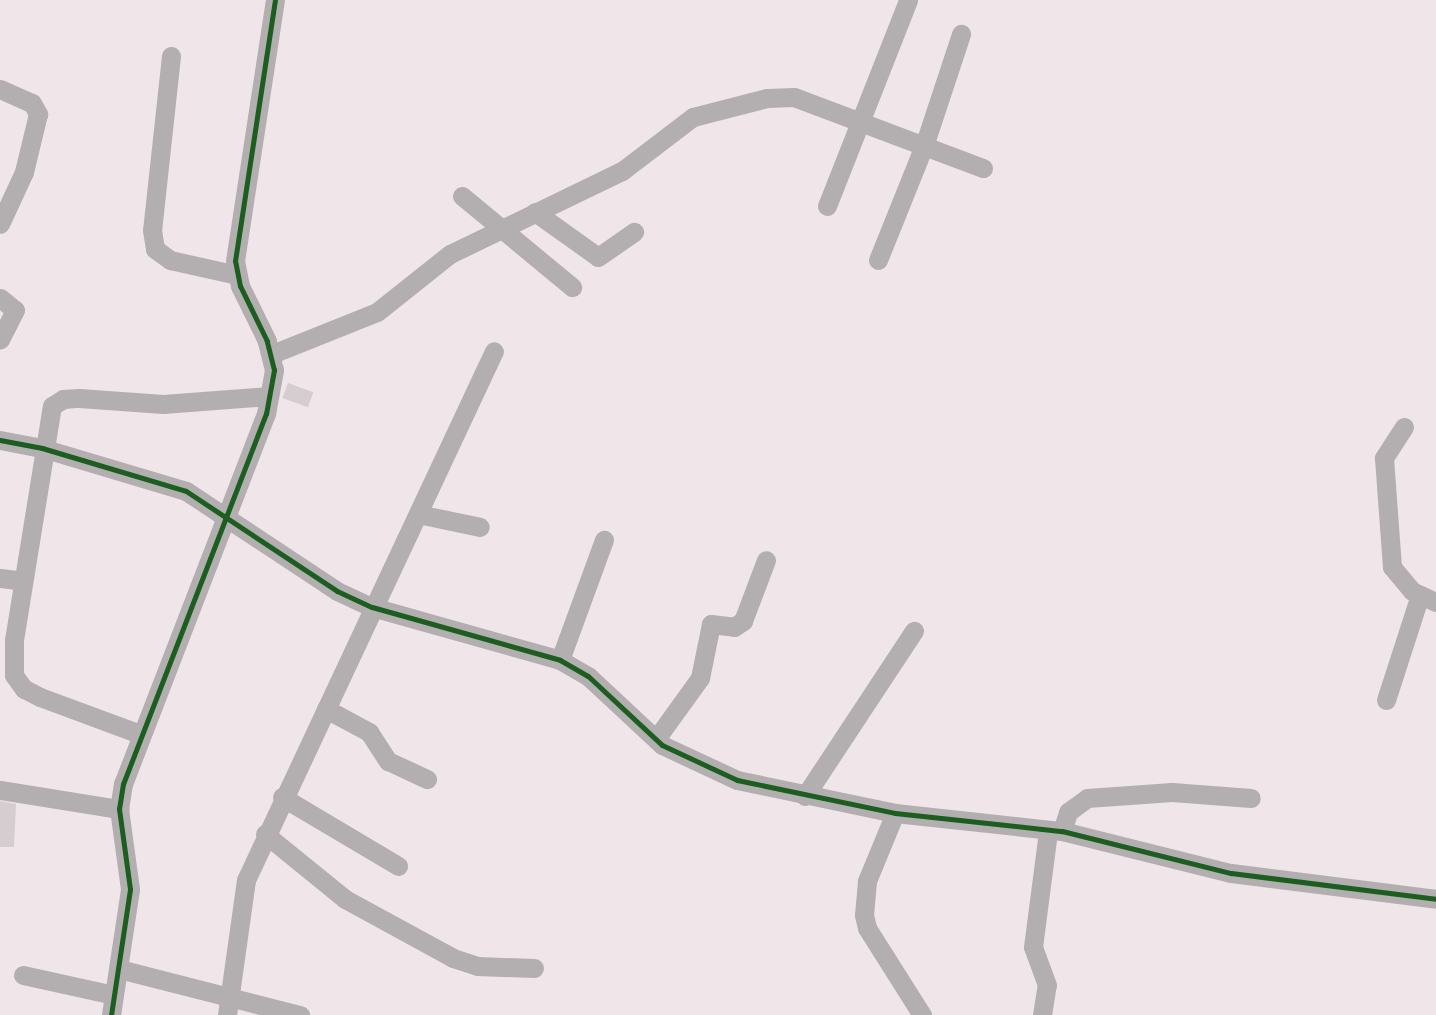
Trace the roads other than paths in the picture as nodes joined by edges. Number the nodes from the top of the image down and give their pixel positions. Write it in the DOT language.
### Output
graph roads {
  1 [pos="275,0"];
  2 [pos="908,0"];
  3 [pos="961,34"];
  4 [pos="171,56"];
  5 [pos="0,89"];
  6 [pos="860,118"];
  7 [pos="925,143"];
  8 [pos="983,168"];
  9 [pos="462,196"];
  10 [pos="827,206"];
  11 [pos="535,212"];
  12 [pos="0,224"];
  13 [pos="500,229"];
  14 [pos="634,232"];
  15 [pos="878,260"];
  16 [pos="237,275"];
  17 [pos="572,287"];
  18 [pos="0,298"];
  19 [pos="0,339"];
  20 [pos="494,351"];
  21 [pos="272,354"];
  22 [pos="269,396"];
  23 [pos="1404,427"];
  24 [pos="0,440"];
  25 [pos="42,448"];
  26 [pos="418,514"];
  27 [pos="228,515"];
  28 [pos="480,527"];
  29 [pos="604,540"];
  30 [pos="766,560"];
  31 [pos="0,578"];
  32 [pos="23,582"];
  33 [pos="1428,598"];
  34 [pos="372,607"];
  35 [pos="914,631"];
  36 [pos="560,660"];
  37 [pos="0,680"];
  38 [pos="19,684"];
  39 [pos="1386,700"];
  40 [pos="326,709"];
  41 [pos="140,734"];
  42 [pos="656,740"];
  43 [pos="427,779"];
  44 [pos="0,790"];
  45 [pos="805,796"];
  46 [pos="282,797"];
  47 [pos="1251,798"];
  48 [pos="119,809"];
  49 [pos="895,813"];
  50 [pos="1055,831"];
  51 [pos="265,834"];
  52 [pos="398,866"];
  53 [pos="1436,899"];
  54 [pos="534,968"];
  55 [pos="119,969"];
  56 [pos="23,974"];
  57 [pos="114,995"];
  58 [pos="241,1007"];
  59 [pos="111,1015"];
  60 [pos="300,1015"];
  61 [pos="922,1015"];
  62 [pos="1042,1015"];
  1 -- 16 [label="street"];
  2 -- 6 [label="street"];
  3 -- 7 [label="street"];
  4 -- 16 [label="street"];
  5 -- 12 [label="street"];
  6 -- 7 [label="street"];
  6 -- 10 [label="street"];
  6 -- 11 [label="street"];
  7 -- 8 [label="street"];
  7 -- 15 [label="street"];
  9 -- 13 [label="street"];
  11 -- 13 [label="street"];
  11 -- 14 [label="street"];
  13 -- 17 [label="street"];
  13 -- 21 [label="street"];
  16 -- 21 [label="street"];
  18 -- 19 [label="street"];
  20 -- 26 [label="street"];
  21 -- 22 [label="street"];
  22 -- 25 [label="street"];
  22 -- 27 [label="street"];
  23 -- 33 [label="street"];
  24 -- 25 [label="street"];
  25 -- 27 [label="street"];
  25 -- 32 [label="street"];
  26 -- 28 [label="street"];
  26 -- 34 [label="street"];
  27 -- 34 [label="street"];
  27 -- 41 [label="street"];
  29 -- 36 [label="street"];
  30 -- 42 [label="street"];
  31 -- 32 [label="street"];
  32 -- 38 [label="street"];
  33 -- 39 [label="street"];
  34 -- 36 [label="street"];
  34 -- 40 [label="street"];
  35 -- 45 [label="street"];
  36 -- 42 [label="street"];
  37 -- 38 [label="street"];
  38 -- 41 [label="street"];
  40 -- 43 [label="street"];
  40 -- 46 [label="street"];
  41 -- 48 [label="street"];
  42 -- 45 [label="street"];
  44 -- 48 [label="street"];
  45 -- 49 [label="street"];
  46 -- 51 [label="street"];
  46 -- 52 [label="street"];
  47 -- 50 [label="street"];
  48 -- 55 [label="street"];
  49 -- 50 [label="street"];
  49 -- 61 [label="street"];
  50 -- 53 [label="street"];
  50 -- 62 [label="street"];
  51 -- 54 [label="street"];
  51 -- 58 [label="street"];
  55 -- 57 [label="street"];
  55 -- 58 [label="street"];
  56 -- 57 [label="street"];
  57 -- 59 [label="street"];
  58 -- 60 [label="street"];
}
